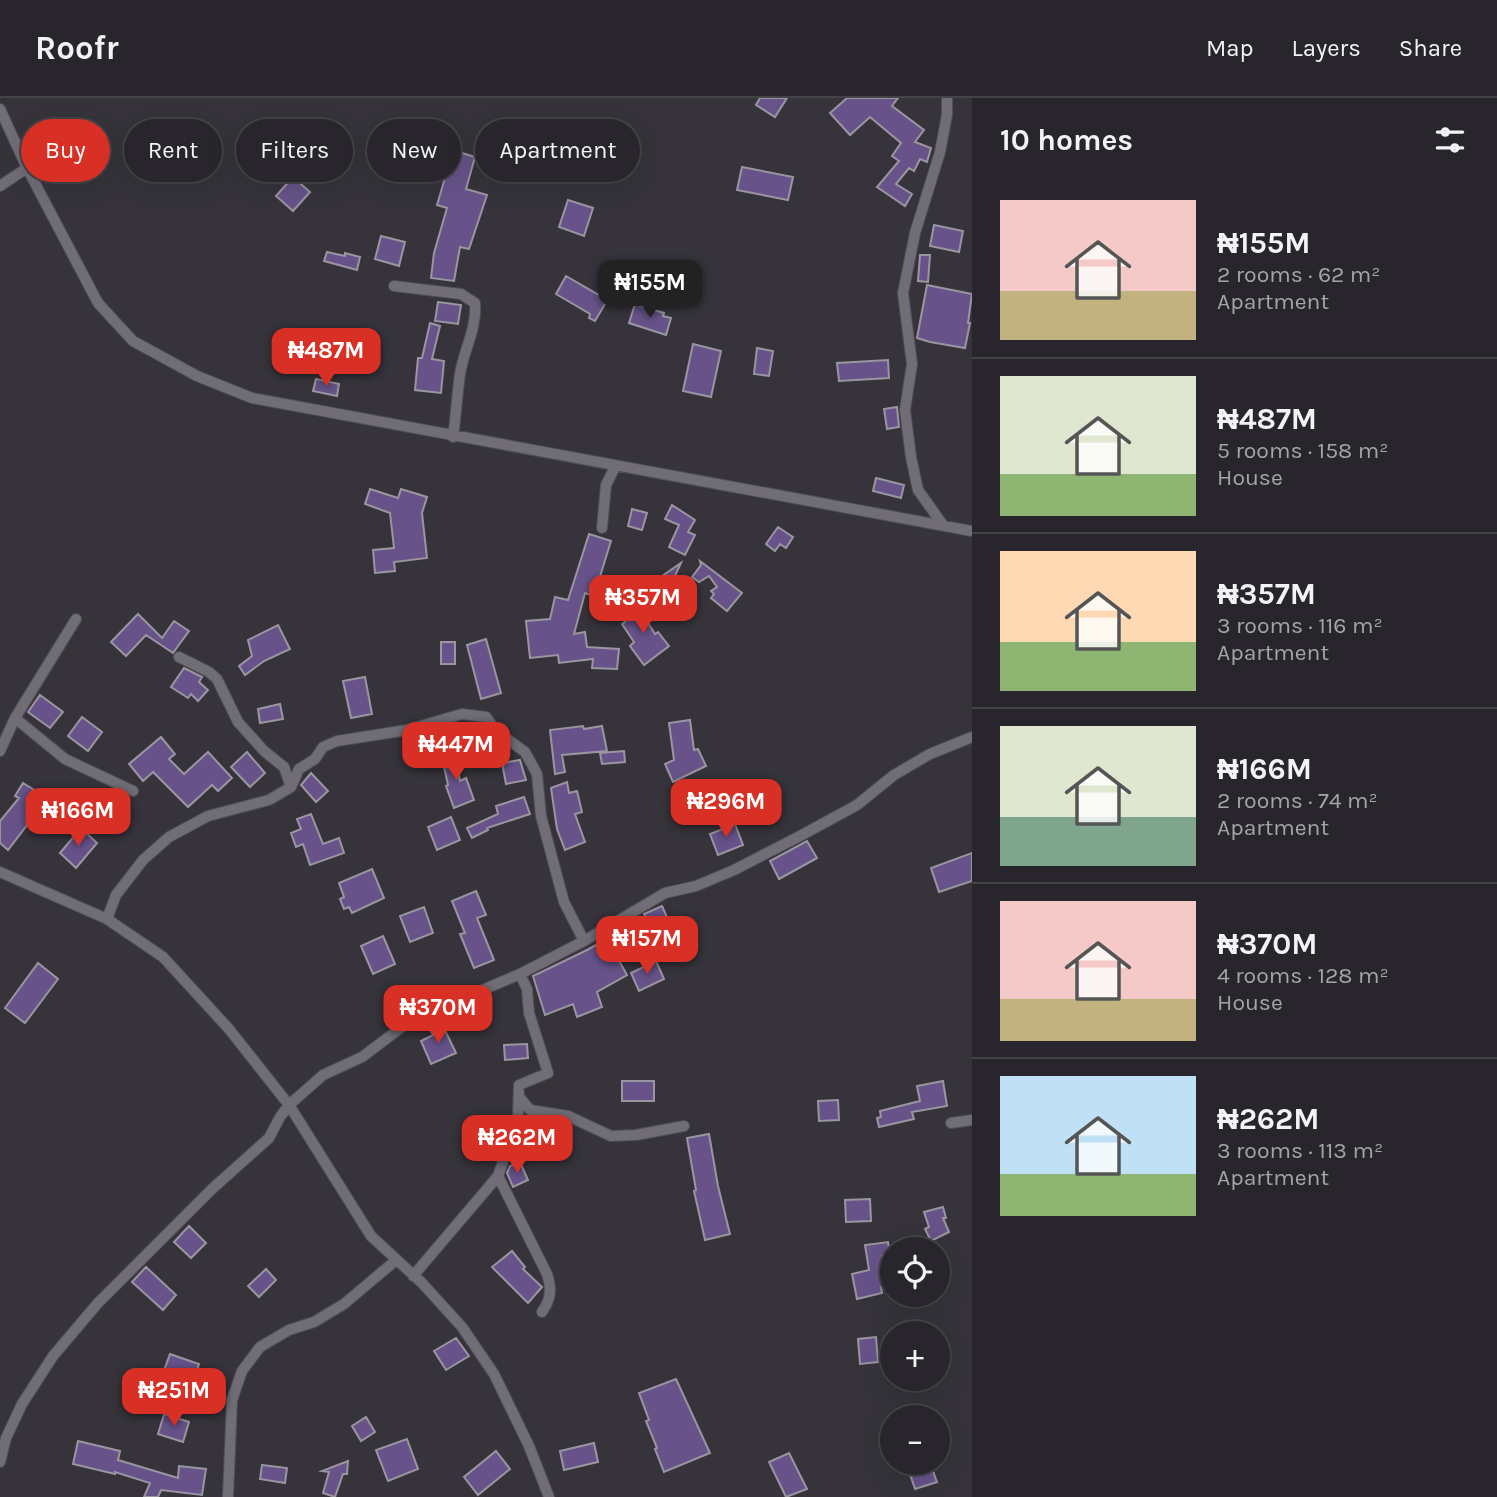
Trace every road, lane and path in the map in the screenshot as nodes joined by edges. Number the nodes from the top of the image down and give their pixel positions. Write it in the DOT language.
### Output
graph roads {
  1 [pos="947,98"];
  2 [pos="0,109"];
  3 [pos="21,155"];
  4 [pos="21,172"];
  5 [pos="34,182"];
  6 [pos="0,186"];
  7 [pos="394,286"];
  8 [pos="453,436"];
  9 [pos="615,467"];
  10 [pos="943,524"];
  11 [pos="602,528"];
  12 [pos="972,531"];
  13 [pos="76,619"];
  14 [pos="179,657"];
  15 [pos="15,718"];
  16 [pos="972,737"];
  17 [pos="0,751"];
  18 [pos="291,787"];
  19 [pos="133,791"];
  20 [pos="0,872"];
  21 [pos="107,919"];
  22 [pos="584,941"];
  23 [pos="520,974"];
  24 [pos="520,1098"];
  25 [pos="289,1105"];
  26 [pos="972,1120"];
  27 [pos="951,1123"];
  28 [pos="684,1126"];
  29 [pos="498,1176"];
  30 [pos="396,1261"];
  31 [pos="413,1276"];
  32 [pos="542,1312"];
  33 [pos="0,1462"];
  34 [pos="228,1497"];
  35 [pos="549,1497"];
  1 -- 10 [label="street"];
  2 -- 3 [label="street"];
  4 -- 6 [label="street"];
  5 -- 8 [label="street"];
  7 -- 8 [label="street"];
  8 -- 9 [label="street"];
  9 -- 10 [label="street"];
  9 -- 11 [label="street"];
  10 -- 12 [label="street"];
  13 -- 15 [label="street"];
  14 -- 18 [label="street"];
  15 -- 17 [label="street"];
  15 -- 19 [label="street"];
  16 -- 22 [label="street"];
  18 -- 21 [label="street"];
  18 -- 22 [label="street"];
  20 -- 21 [label="street"];
  21 -- 25 [label="street"];
  22 -- 23 [label="street"];
  23 -- 24 [label="street"];
  23 -- 25 [label="street"];
  24 -- 28 [label="street"];
  24 -- 29 [label="street"];
  25 -- 30 [label="street"];
  25 -- 33 [label="street"];
  26 -- 27 [label="street"];
  29 -- 31 [label="street"];
  29 -- 32 [label="street"];
  30 -- 31 [label="street"];
  30 -- 34 [label="street"];
  31 -- 35 [label="street"];
}
